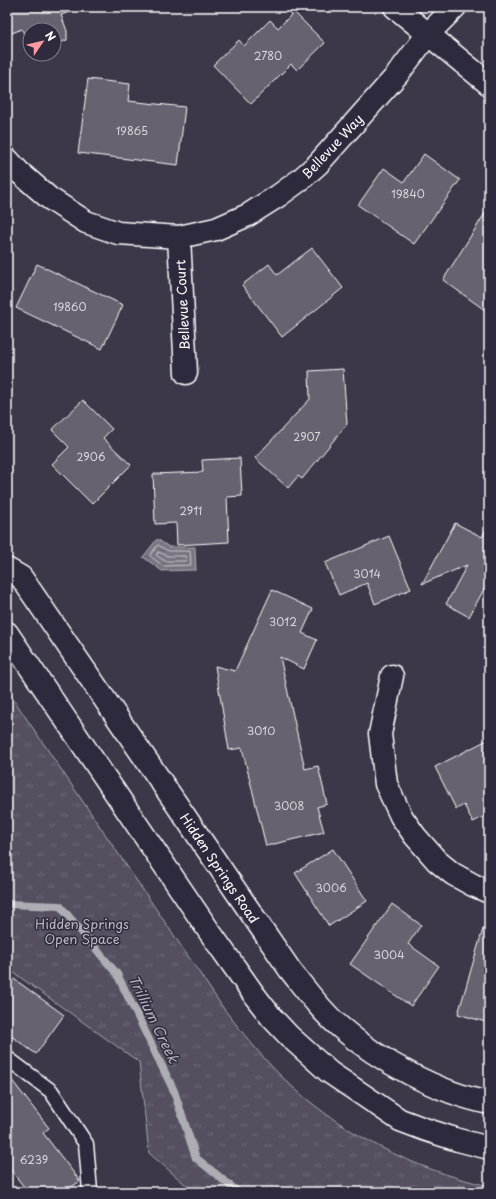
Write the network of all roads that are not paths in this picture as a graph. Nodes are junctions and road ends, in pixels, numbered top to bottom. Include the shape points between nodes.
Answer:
1 (395, 7) edge
2 (455, 7) edge
3 (428, 34) junction
4 (489, 84) edge
5 (7, 159) edge
6 (179, 237) junction
7 (186, 373) dead end
8 (7, 569) edge
9 (7, 633) edge
10 (392, 676) dead end
11 (489, 892) edge
12 (7, 1058) edge
13 (489, 1103) edge
14 (489, 1148) edge
15 (89, 1192) edge

1 - 3 main road
2 - 3 main road, Bellevue Way
3 - 4 main road
3 - 6 main road, Bellevue Way via 397,75 318,164 300,180 248,215 216,228
5 - 6 main road, Bellevue Way via 49,198 86,222 118,233
6 - 7 main road, Bellevue Court
8 - 13 main road, Hidden Springs Road via 21,578 290,970 317,1004 340,1027 393,1064 443,1088
9 - 14 main road via 209,931 272,1018 329,1072 400,1120
10 - 11 main road via 380,734 386,784 401,816 437,861 453,874
12 - 15 lane via 51,1091 86,1144

